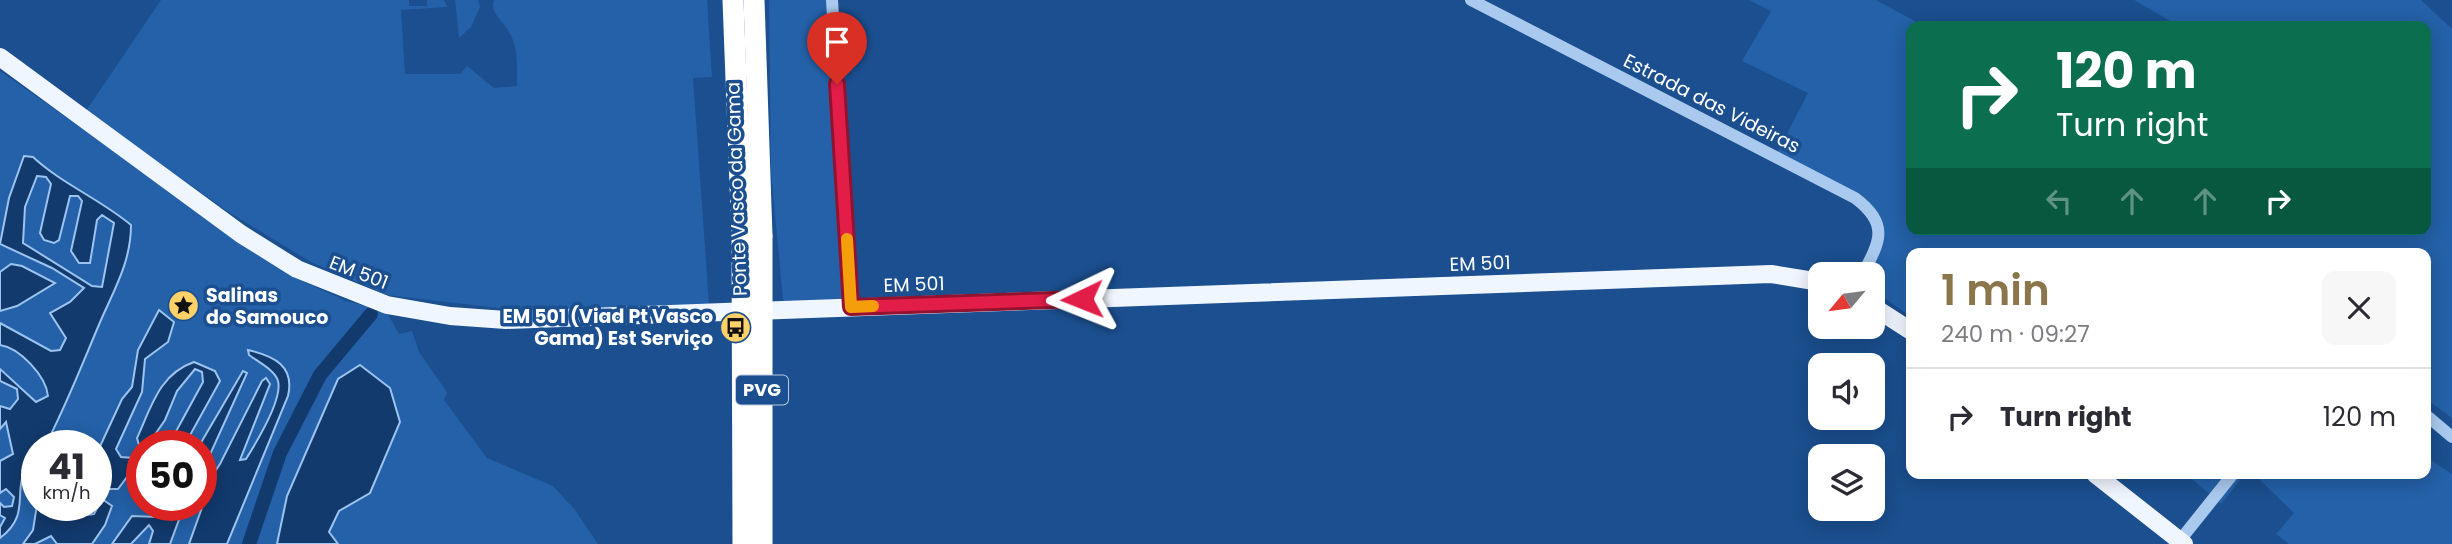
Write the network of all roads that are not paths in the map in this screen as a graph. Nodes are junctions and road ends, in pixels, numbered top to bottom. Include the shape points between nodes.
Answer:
1 (733, 0) edge
2 (754, 0) edge
3 (832, 0) edge
4 (1471, 0) edge
5 (0, 57) edge
6 (752, 237) junction
7 (1868, 262) edge
8 (1808, 280) edge
9 (851, 307) junction
10 (1885, 314) edge
11 (1906, 328) edge
12 (2431, 419) edge
13 (2452, 437) edge
14 (2101, 479) edge
15 (2229, 479) edge
16 (2180, 543) edge
17 (743, 544) edge
18 (762, 544) edge

1 - 6 highway, Ponte Vasco da Gama / PVG
2 - 6 highway, Ponte Vasco da Gama / PVG
3 - 9 street
4 - 7 street, Estrada das Videiras via 1855,198 1878,223 1880,238
5 - 9 main road, EM 501 / EM 501 via 241,234 297,269 387,305 506,320
6 - 17 highway, Ponte Vasco da Gama / PVG, bridge
6 - 18 highway, Ponte Vasco da Gama / PVG, bridge
8 - 9 main road, EM 501 / EM 501 via 1757,274
10 - 11 main road
12 - 13 street
14 - 16 main road
15 - 16 street

